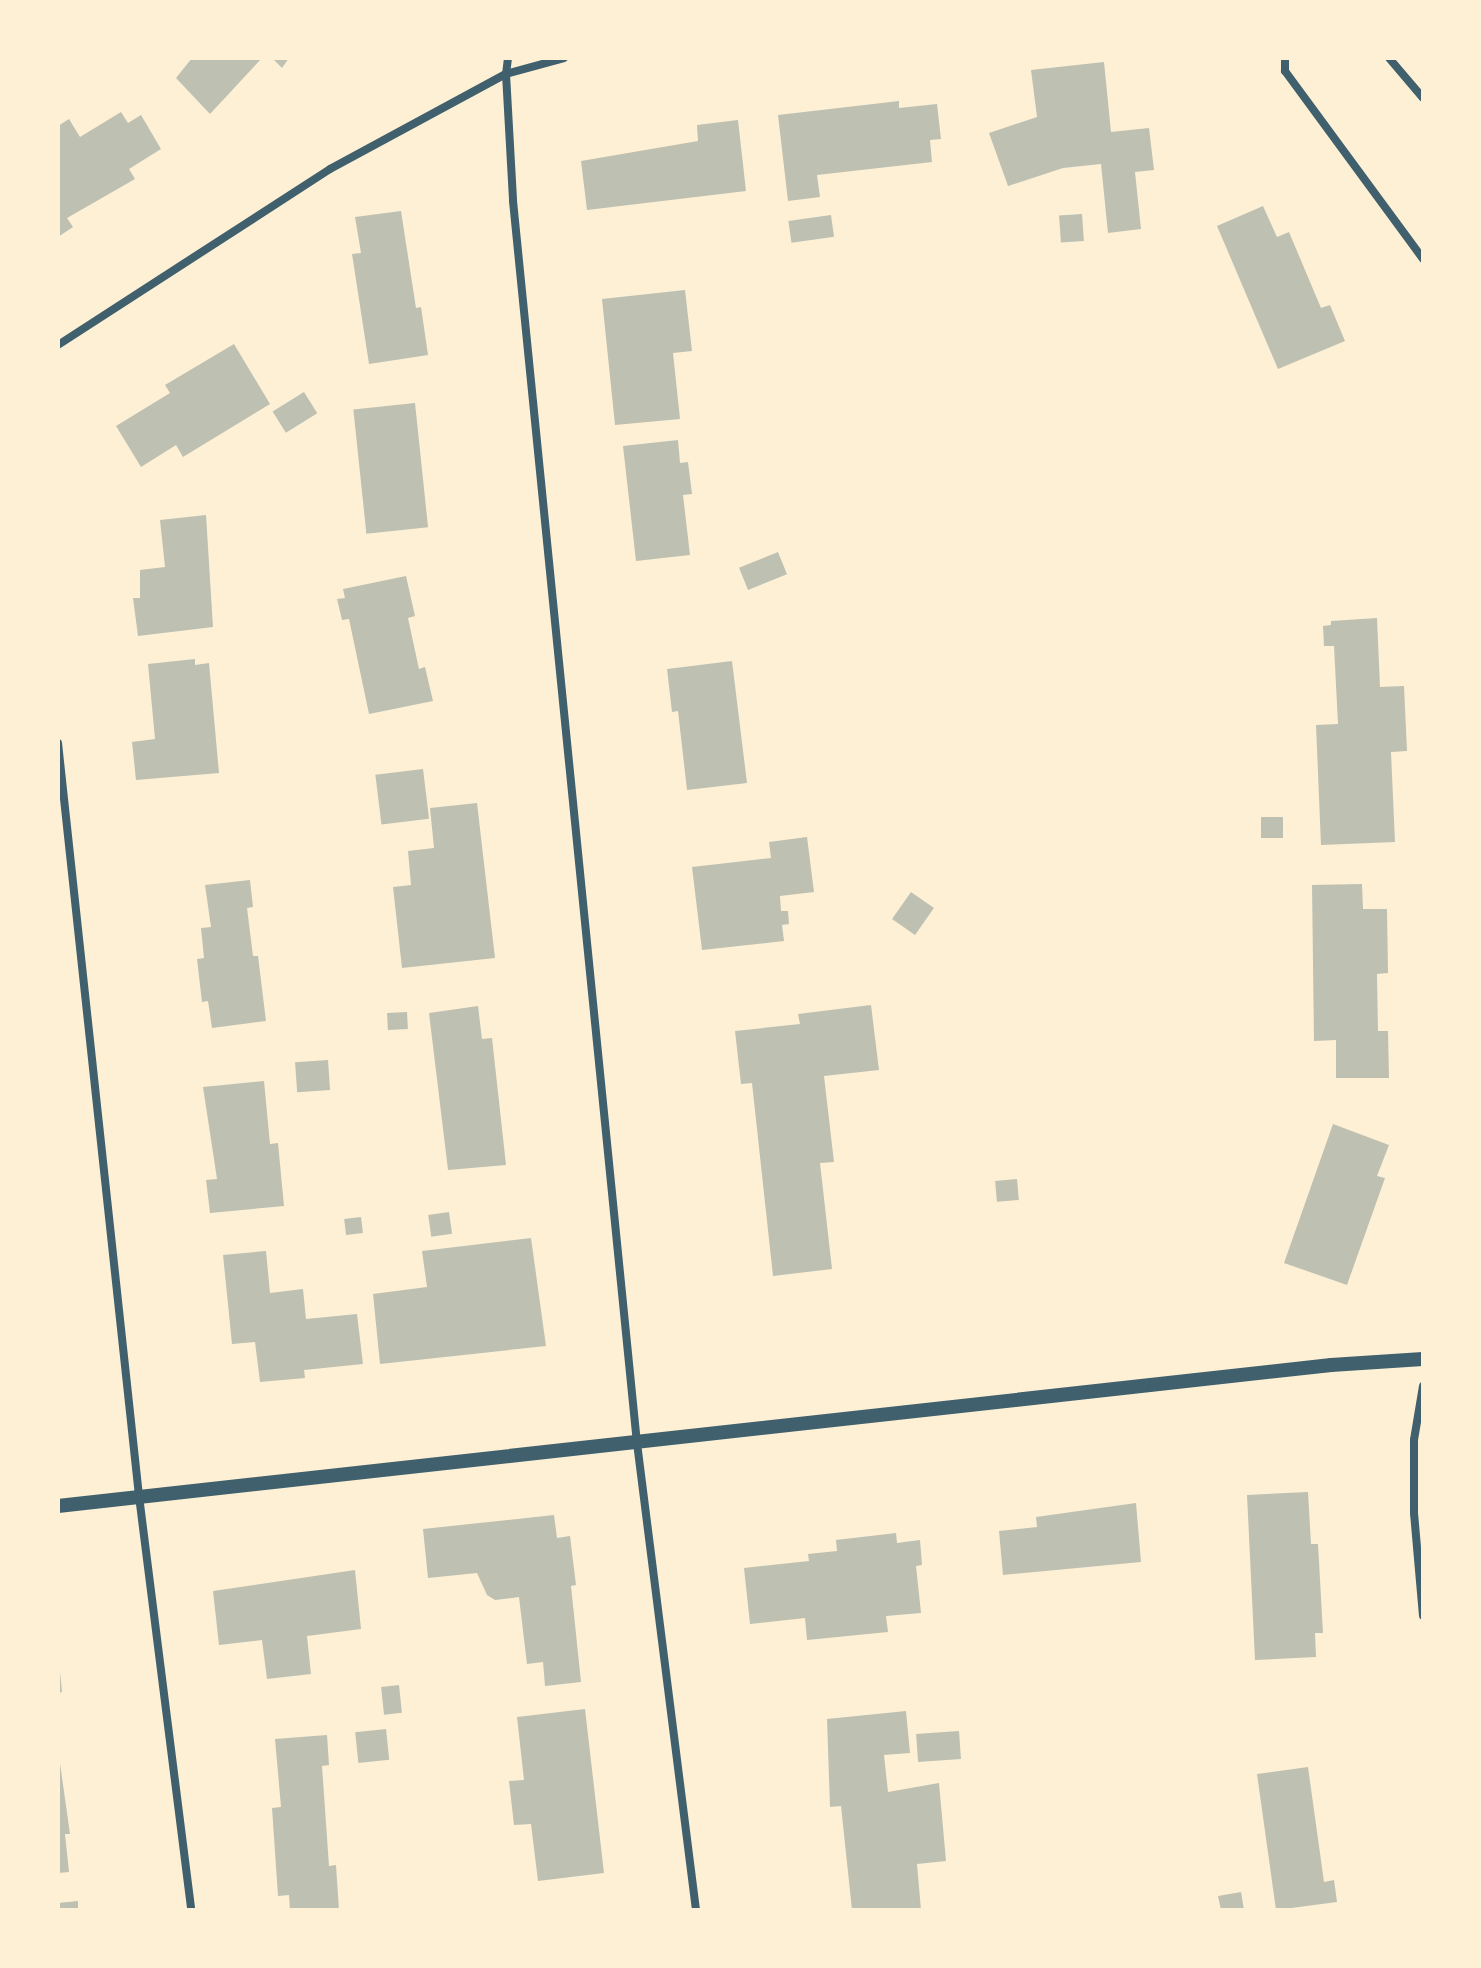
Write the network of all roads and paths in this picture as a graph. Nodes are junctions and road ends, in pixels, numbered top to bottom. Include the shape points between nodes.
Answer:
1 (508, 58) edge
2 (564, 58) edge
3 (1285, 58) edge
4 (1389, 58) edge
5 (506, 74) junction
6 (1423, 98) edge
7 (1423, 259) edge
8 (58, 345) edge
9 (58, 743) edge
10 (1423, 1359) edge
11 (1423, 1386) edge
12 (637, 1443) junction
13 (139, 1496) junction
14 (58, 1506) edge
15 (1423, 1616) edge
16 (191, 1910) edge
17 (696, 1910) edge

1 - 5 street
2 - 5 street
3 - 7 street via 1285,71
4 - 6 street
5 - 8 street via 330,169
5 - 12 street via 513,201
9 - 13 street
10 - 12 street
11 - 15 street via 1414,1440
12 - 13 street
12 - 17 street
13 - 14 street
13 - 16 street

